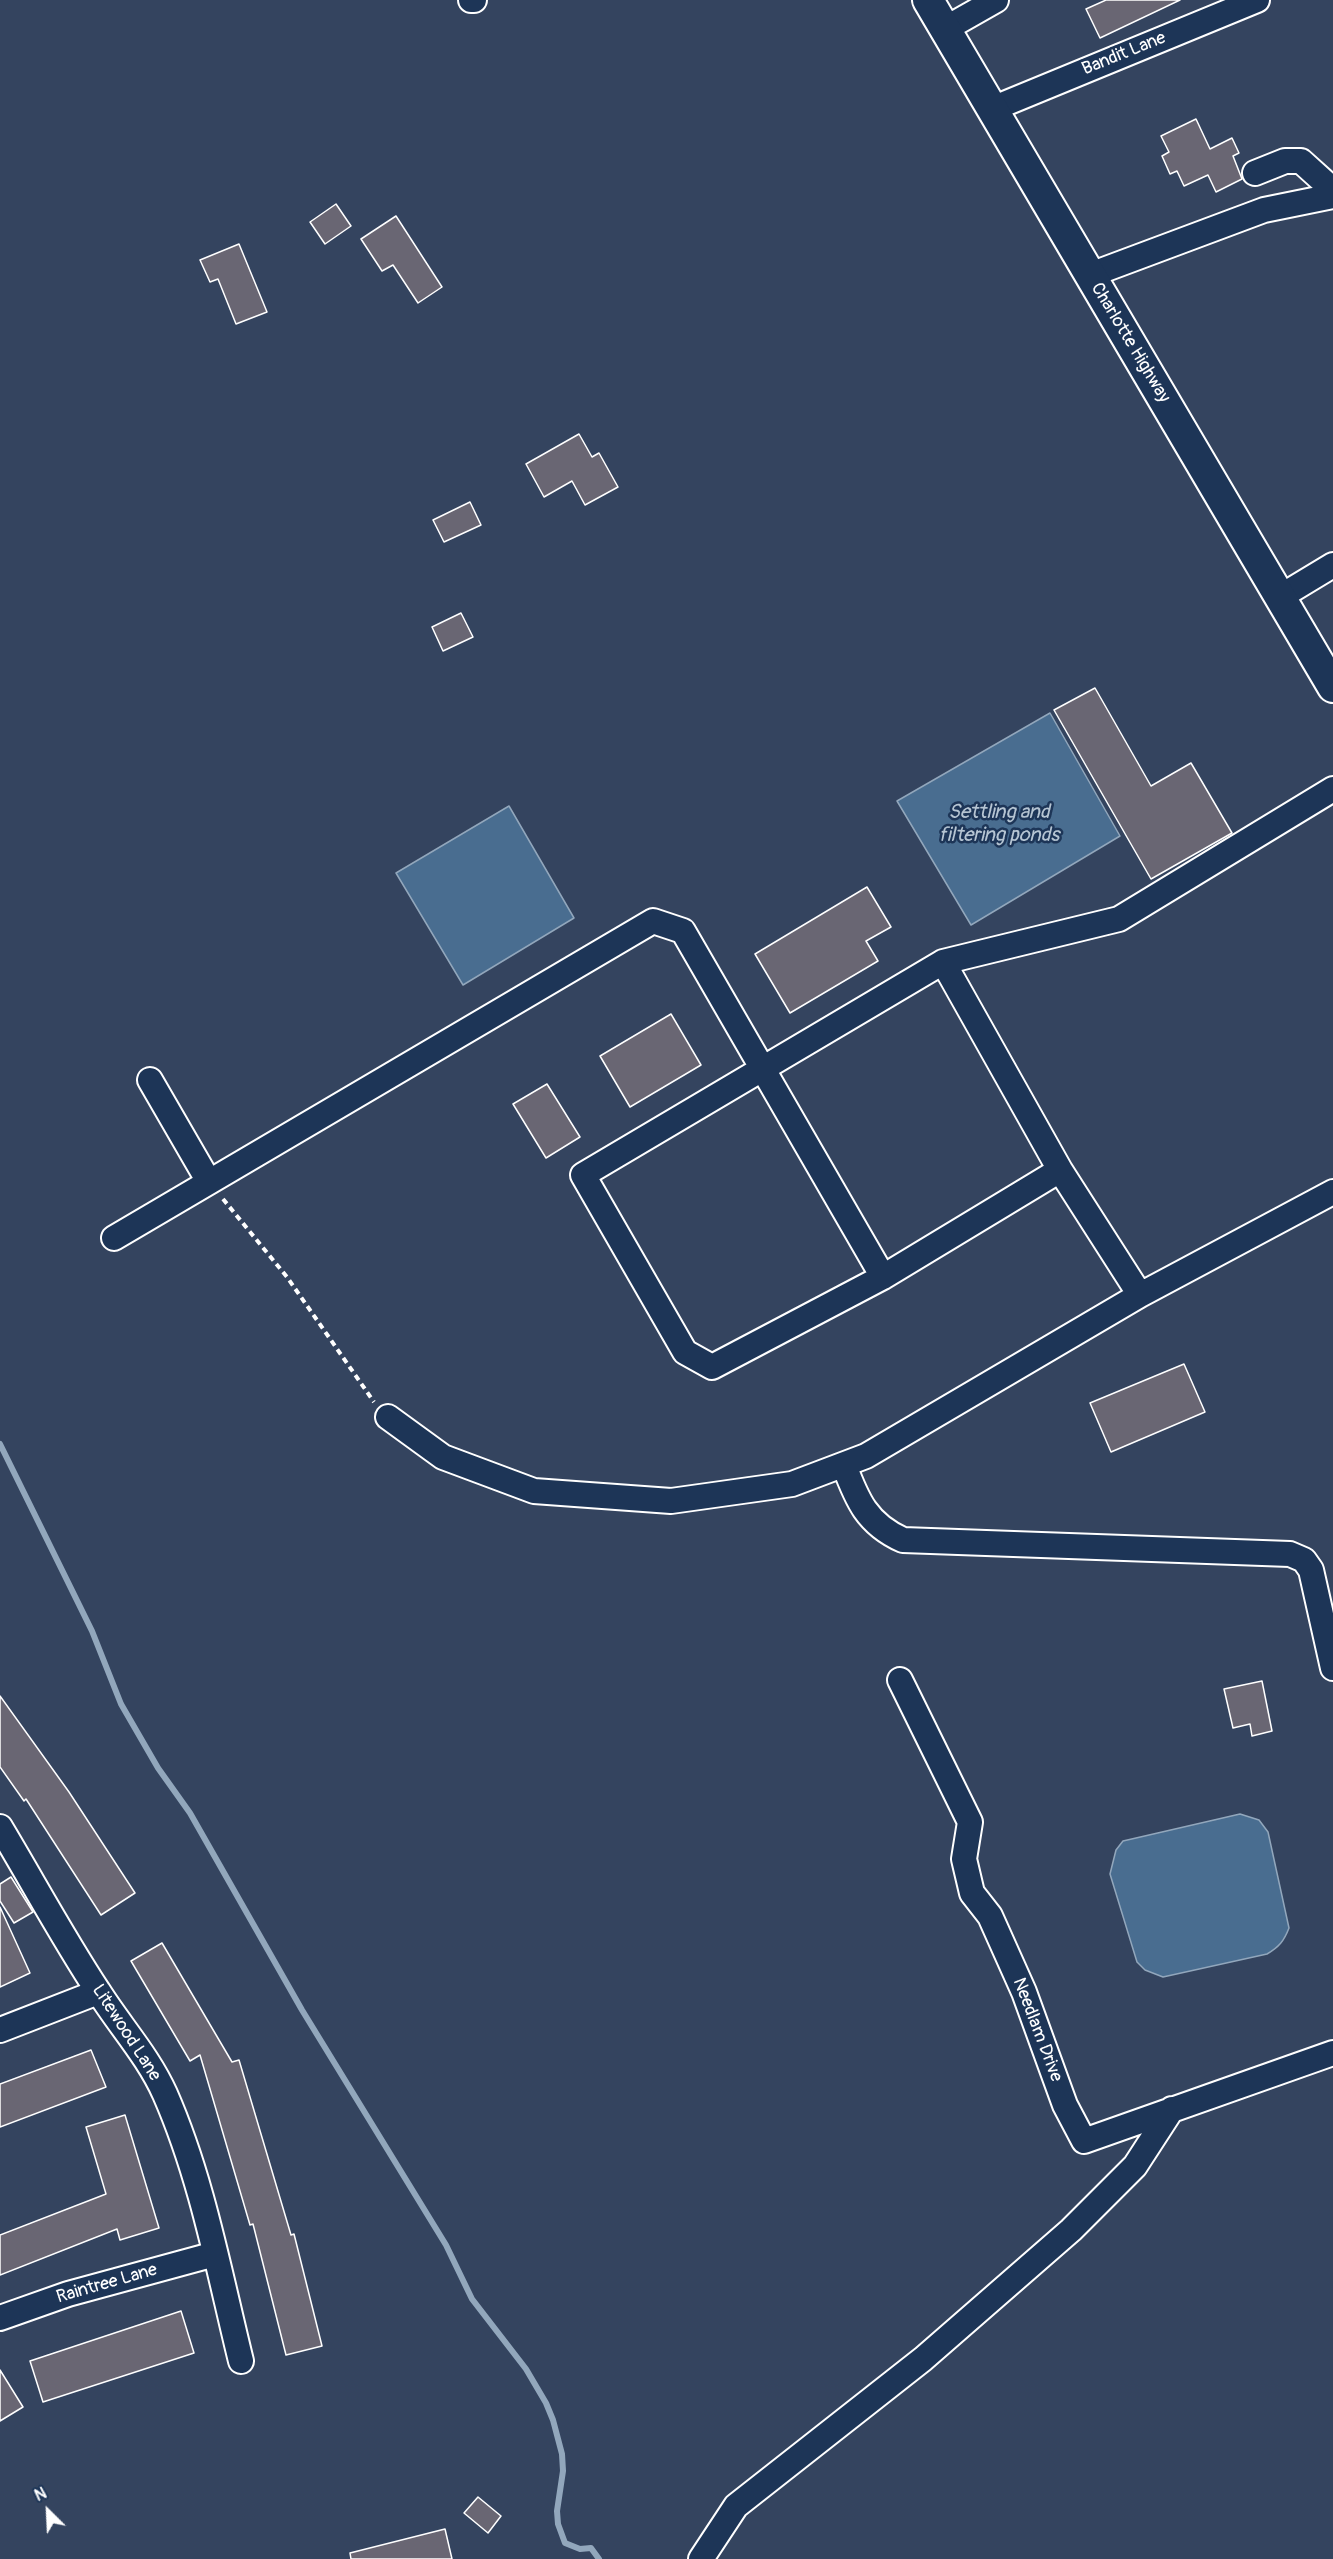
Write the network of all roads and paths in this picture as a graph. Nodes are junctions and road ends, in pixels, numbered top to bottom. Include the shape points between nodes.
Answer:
1 (928, 0) edge
2 (996, 0) edge
3 (1257, 0) edge
4 (945, 29) junction
5 (992, 109) junction
6 (1255, 173) dead end
7 (1333, 190) edge
8 (1333, 196) edge
9 (1090, 275) junction
10 (1333, 565) edge
11 (1280, 597) junction
12 (1333, 687) edge
13 (1333, 789) edge
14 (944, 962) junction
15 (763, 1069) junction
16 (150, 1080) dead end
17 (1060, 1170) junction
18 (209, 1182) junction
19 (1333, 1192) edge
20 (114, 1238) dead end
21 (883, 1276) junction
22 (1140, 1295) junction
23 (387, 1417) joint
24 (844, 1465) junction
25 (1333, 1668) edge
26 (900, 1680) dead end
27 (0, 1827) edge
28 (98, 1992) junction
29 (0, 2030) edge
30 (1333, 2053) edge
31 (1172, 2109) junction
32 (215, 2254) junction
33 (0, 2318) edge
34 (241, 2361) dead end
35 (701, 2559) edge

1 - 4 main road, Charlotte Highway
2 - 4 street
3 - 5 street, Bandit Lane
4 - 5 main road, Charlotte Highway
5 - 9 main road, Charlotte Highway
6 - 7 street via 1285,161 1300,161
8 - 9 street via 1264,210
9 - 11 main road, Charlotte Highway
10 - 11 street
11 - 12 main road, Charlotte Highway
13 - 14 street via 1119,920
14 - 15 street
14 - 17 street
15 - 18 street via 682,931 653,921
15 - 21 street
15 - 21 street via 583,1175 685,1352 712,1367
16 - 18 street
17 - 21 street
17 - 22 street
18 - 20 street
18 - 23 path via 287,1277 367,1395
19 - 22 street
22 - 24 street via 866,1456
23 - 24 street via 443,1457 534,1491 671,1501 792,1484
24 - 25 street via 868,1516 885,1532 903,1540 1290,1554 1304,1560 1311,1570
26 - 31 street, Needlam Drive via 970,1822 964,1859 972,1893 990,1916 1024,1992 1065,2105 1084,2141
27 - 28 street, Litewood Lane
28 - 29 street
28 - 32 street, Litewood Lane via 138,2046 164,2092 182,2137
30 - 31 street, Needlam Drive
31 - 35 street via 1135,2166 1071,2230 923,2359 736,2506
32 - 33 street, Raintree Lane via 68,2294
32 - 34 street, Litewood Lane

